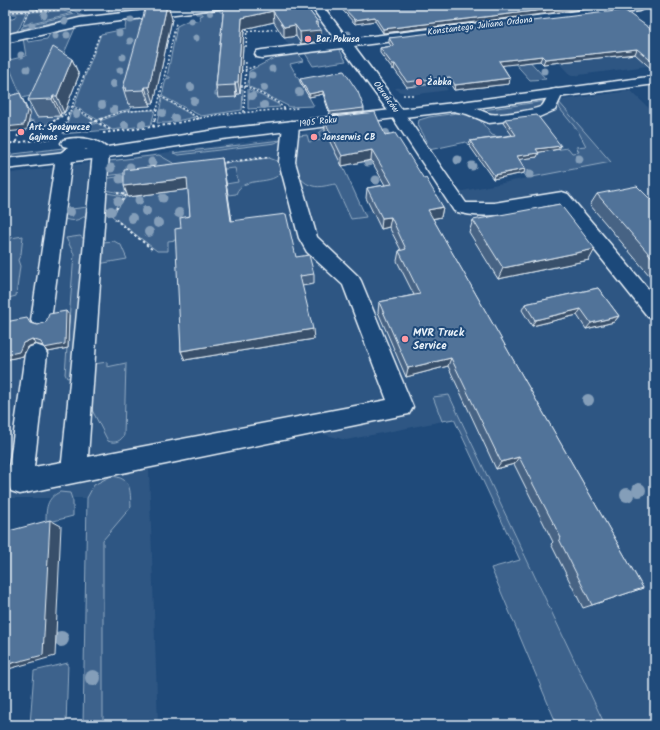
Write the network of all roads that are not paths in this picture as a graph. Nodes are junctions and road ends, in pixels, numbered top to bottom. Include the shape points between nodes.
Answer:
1 (224, 5) edge
2 (316, 5) edge
3 (637, 6) edge
4 (650, 14) dead end
5 (5, 39) edge
6 (345, 42) junction
7 (262, 54) dead end
8 (655, 72) edge
9 (655, 80) edge
10 (394, 108) junction
11 (288, 117) junction
12 (80, 140) junction
13 (11, 146) edge
14 (5, 164) edge
15 (655, 311) edge
16 (41, 320) dead end
17 (36, 354) dead end
18 (74, 471) junction

1 - 5 main road via 71,24
2 - 6 main road, Obrońców
3 - 4 main road
3 - 6 main road, Konstantego Juliana Ordona
6 - 7 main road, Konstantego Juliana Ordona
6 - 10 main road, Obrońców
8 - 10 main road, 1905 Roku
9 - 10 main road, 1905 Roku via 556,93 548,109 532,114 489,119 471,110 454,107
10 - 11 main road, 1905 Roku
10 - 12 main road, 1905 Roku
10 - 15 main road, Obrońców via 460,207 476,211 562,198
11 - 12 main road, 1905 Roku via 209,136
11 - 18 main road via 286,155 310,243 351,281 401,407
12 - 13 main road, 1905 Roku
12 - 14 main road, 1905 Roku
12 - 16 main road
12 - 18 main road
17 - 18 main road via 20,482

